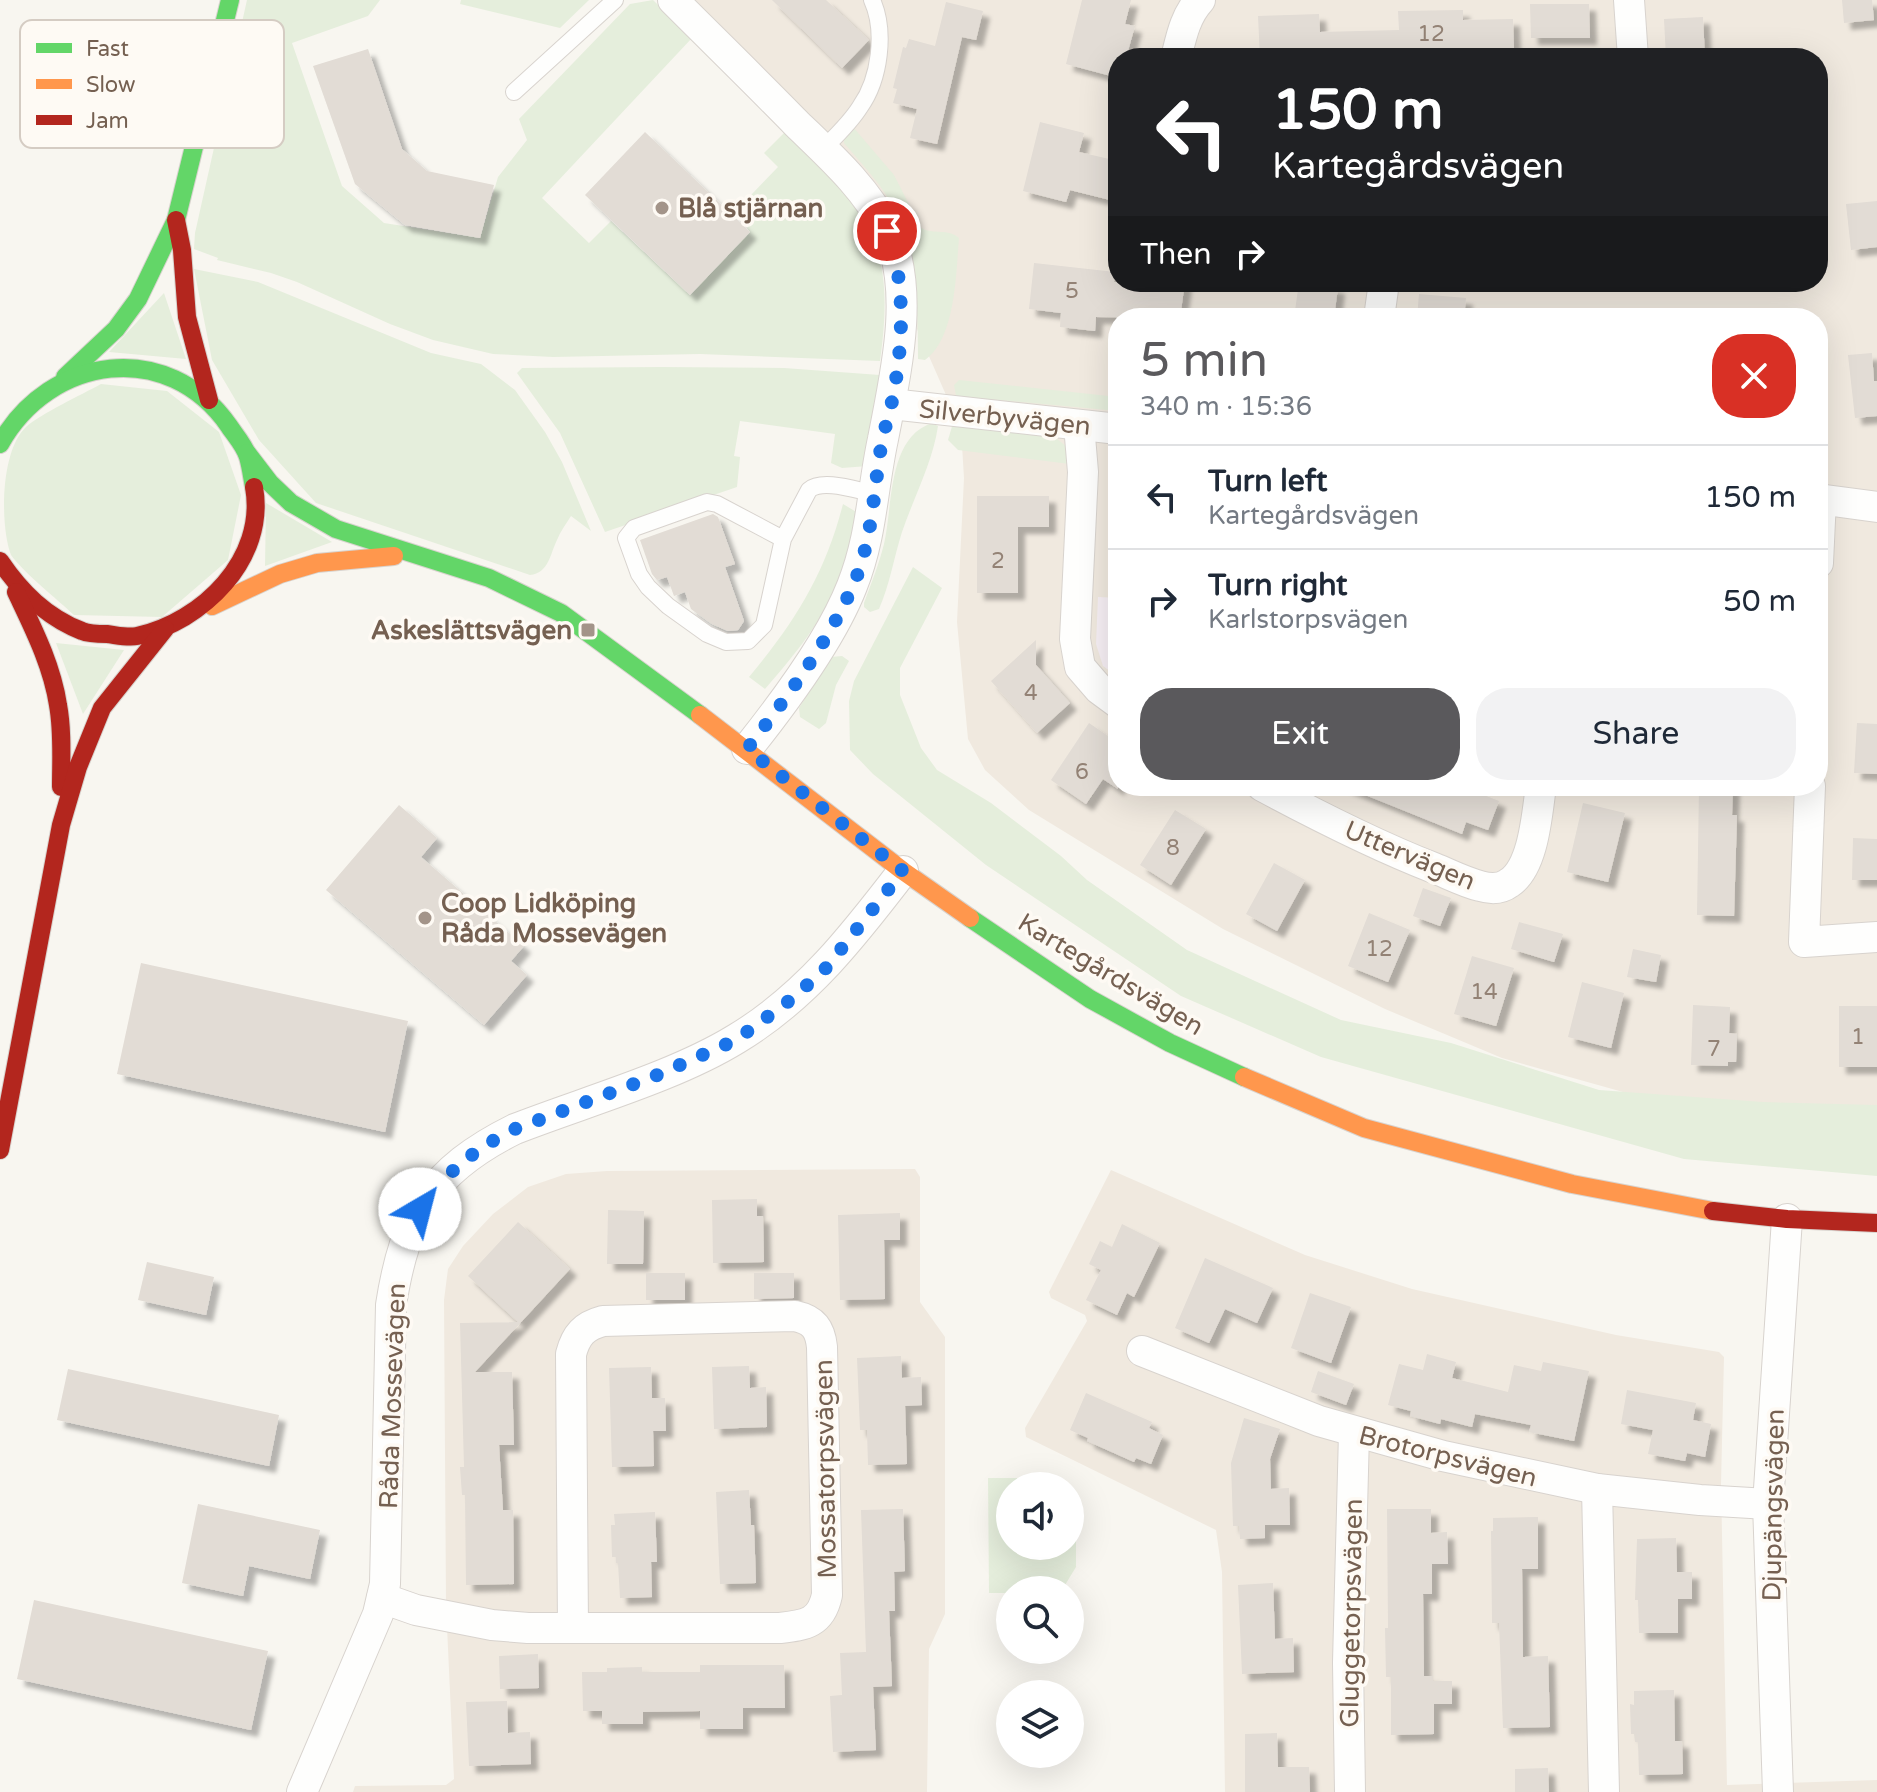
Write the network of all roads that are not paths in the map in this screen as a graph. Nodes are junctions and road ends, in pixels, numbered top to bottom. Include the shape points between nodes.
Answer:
1 (230, 0) edge
2 (615, 0) edge
3 (673, 0) edge
4 (872, 0) edge
5 (1200, 0) edge
6 (1629, 0) edge
7 (225, 20) edge
8 (1179, 48) edge
9 (1632, 48) edge
10 (514, 92) dead end
11 (194, 148) edge
12 (823, 149) junction
13 (176, 220) junction
14 (60, 382) junction
15 (34, 399) junction
16 (209, 400) junction
17 (891, 404) junction
18 (0, 415) edge
19 (1079, 425) junction
20 (1108, 428) edge
21 (0, 444) edge
22 (247, 453) junction
23 (876, 494) junction
24 (1828, 500) edge
25 (1877, 507) edge
26 (783, 539) junction
27 (412, 555) junction
28 (4, 567) edge
29 (198, 612) junction
30 (165, 629) junction
31 (1108, 696) edge
32 (747, 749) junction
33 (1282, 796) edge
34 (1540, 796) edge
35 (1810, 796) edge
36 (61, 825) junction
37 (903, 871) junction
38 (1877, 937) edge
39 (0, 1150) edge
40 (1787, 1219) junction
41 (1877, 1223) edge
42 (1142, 1351) dead end
43 (1354, 1433) junction
44 (1597, 1489) junction
45 (1768, 1504) junction
46 (382, 1598) junction
47 (573, 1628) junction
48 (302, 1792) edge
49 (1350, 1792) edge
50 (1604, 1792) edge
51 (1778, 1792) edge

1 - 7 main road
2 - 10 lane
3 - 12 street
4 - 12 lane via 882,37 868,91 857,112
5 - 8 street
6 - 9 street
11 - 13 main road
12 - 17 street via 874,209 894,248 901,292
13 - 14 main road via 138,299 116,329
13 - 16 main road via 187,317
14 - 15 main road
14 - 16 main road via 81,373 126,367 170,377
15 - 18 main road
15 - 21 main road
16 - 22 main road
17 - 19 street, Silverbyvägen
17 - 23 street
19 - 20 street, Silverbyvägen
19 - 31 street via 1083,472 1075,639 1080,667
22 - 27 main road, Kartegårdsvägen via 270,483 310,515
22 - 29 main road via 256,498 249,543 228,583
23 - 26 lane via 813,485
23 - 32 street via 851,589 824,640
24 - 25 street
26 - 26 lane via 764,625 739,643 707,634 658,597 639,574 626,538 634,528 707,502
27 - 29 main road, Kartegårdsvägen via 317,563
27 - 32 main road, Kartegårdsvägen via 489,578 561,613
28 - 30 main road via 34,604 78,629 128,636
28 - 36 main road via 55,691
29 - 30 main road
30 - 36 main road via 102,708
32 - 37 main road, Kartegårdsvägen
33 - 34 street, Uttervägen via 1408,858 1493,888 1505,886 1521,871
35 - 38 street via 1804,942
36 - 39 main road
37 - 40 main road, Kartegårdsvägen via 1090,999 1183,1049 1364,1128 1572,1184 1690,1208
37 - 46 street, Råda Mossevägen via 826,968 736,1040 515,1129 448,1173 432,1191 406,1236 391,1305
40 - 41 main road, Kartegårdsvägen
40 - 45 street, Djupängsvägen
42 - 43 street, Brotorpsvägen
43 - 44 street, Brotorpsvägen
43 - 49 street, Gluggetorpsvägen
44 - 45 street, Brotorpsvägen
44 - 50 street
45 - 51 street, Djupängsvägen
46 - 47 street, Mossatorpsvägen via 492,1625
46 - 48 street, Råda Mossevägen
47 - 47 street, Mossatorpsvägen via 780,1628 813,1620 824,1609 822,1347 812,1322 795,1316 603,1321 581,1330 571,1367

